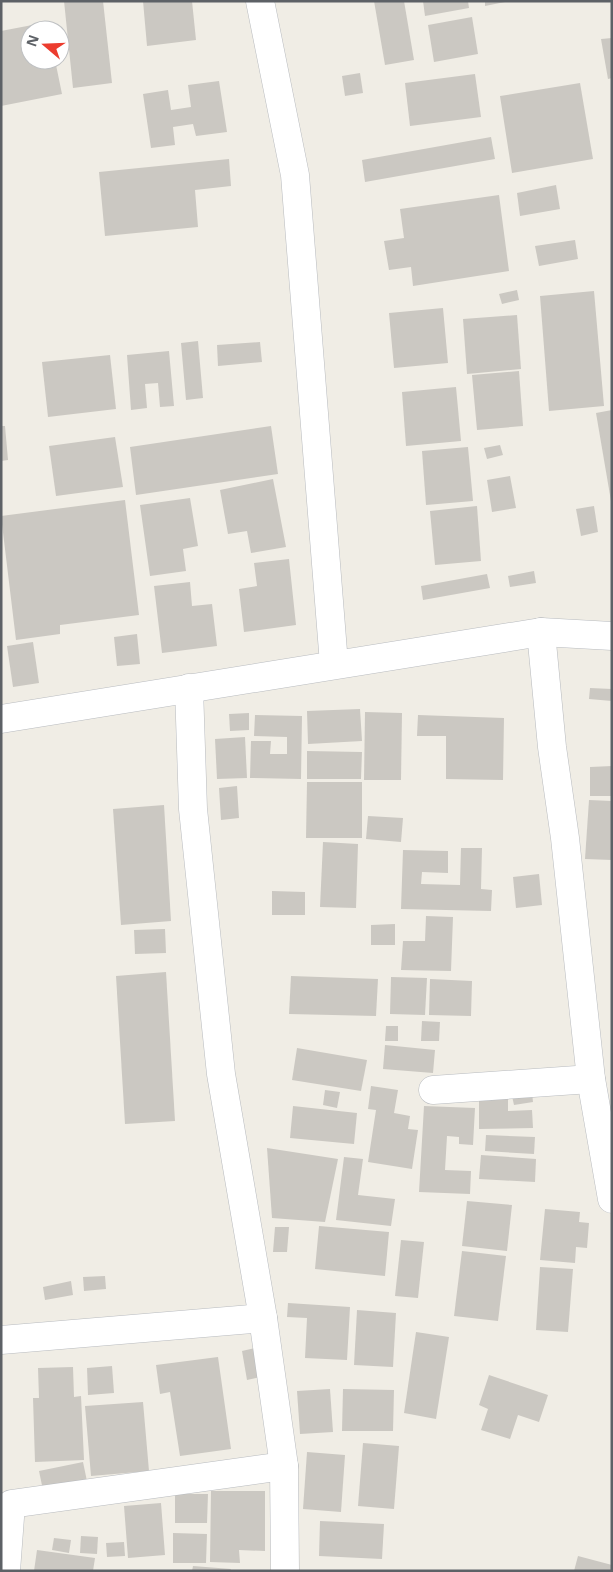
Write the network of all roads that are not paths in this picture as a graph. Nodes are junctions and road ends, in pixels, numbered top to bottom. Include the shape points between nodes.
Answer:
1 (260, 1) edge
2 (541, 632) junction
3 (612, 636) edge
4 (334, 664) junction
5 (189, 688) junction
6 (1, 719) edge
7 (591, 1080) junction
8 (433, 1090) dead end
9 (612, 1199) edge
10 (263, 1318) junction
11 (1, 1340) edge
12 (284, 1466) junction
13 (6, 1571) edge
14 (285, 1571) edge

1 - 4 street via 295,175
2 - 3 street
2 - 4 street
2 - 7 street
4 - 5 street
5 - 6 street
5 - 10 street via 193,809 221,1074
7 - 8 street
7 - 9 street
10 - 11 street
10 - 12 street
12 - 13 street via 11,1504
12 - 14 street

